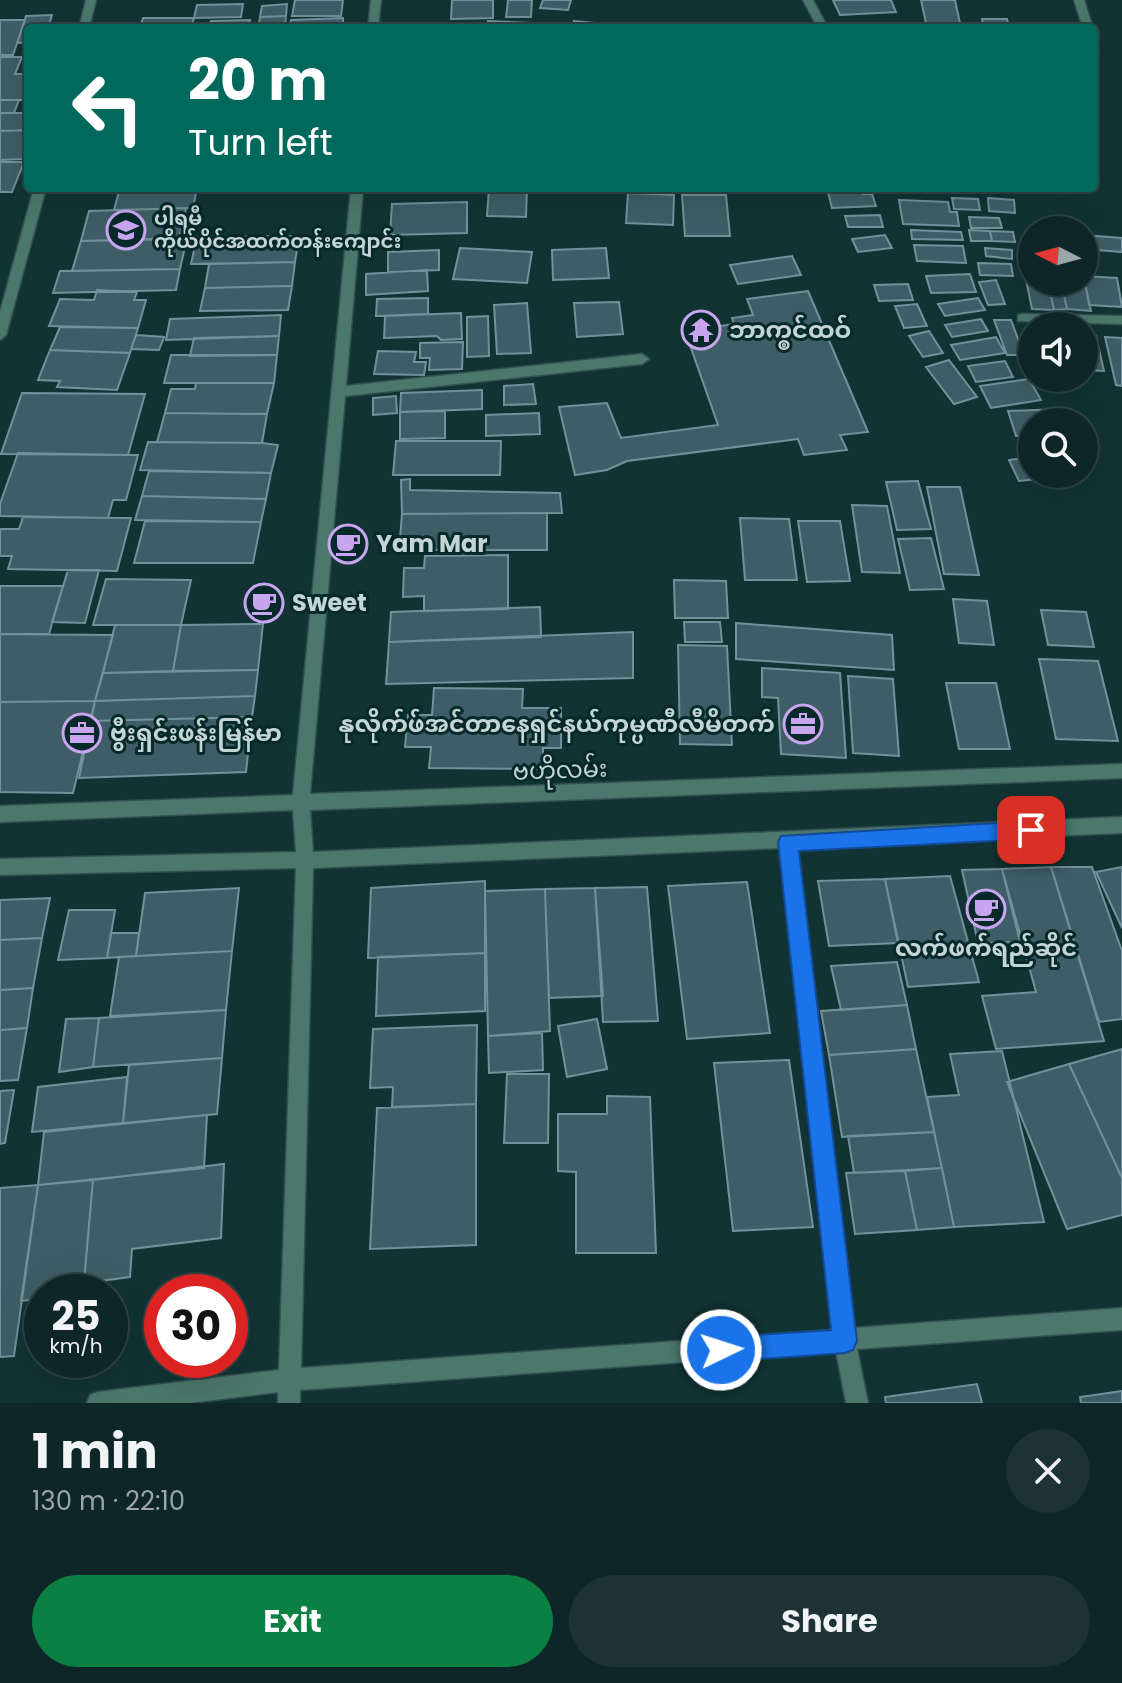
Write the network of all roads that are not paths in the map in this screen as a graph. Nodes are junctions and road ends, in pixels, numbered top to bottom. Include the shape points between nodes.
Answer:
1 (91, 0) edge
2 (376, 0) edge
3 (808, 0) edge
4 (1079, 0) edge
5 (85, 24) edge
6 (373, 24) edge
7 (821, 24) edge
8 (1087, 24) edge
9 (39, 192) edge
10 (357, 192) edge
11 (1098, 320) edge
12 (1122, 320) edge
13 (0, 335) edge
14 (642, 359) dead end
15 (337, 392) junction
16 (1122, 771) edge
17 (301, 804) junction
18 (0, 814) edge
19 (1122, 825) edge
20 (788, 842) junction
21 (305, 860) junction
22 (0, 867) edge
23 (1122, 1319) edge
24 (845, 1341) junction
25 (290, 1380) junction
26 (98, 1403) edge
27 (289, 1403) edge
28 (857, 1403) edge

1 - 5 street
2 - 6 street
3 - 7 street
4 - 8 street
9 - 13 street
10 - 15 street
11 - 12 street
14 - 15 street
15 - 17 street
16 - 17 street, ဗဟိုလမ်း
17 - 18 street, ဗဟိုလမ်း
17 - 21 street
19 - 20 street
20 - 21 street
20 - 24 street
21 - 22 street
21 - 25 street
23 - 24 street
24 - 25 street
24 - 28 street
25 - 26 street
25 - 27 street

